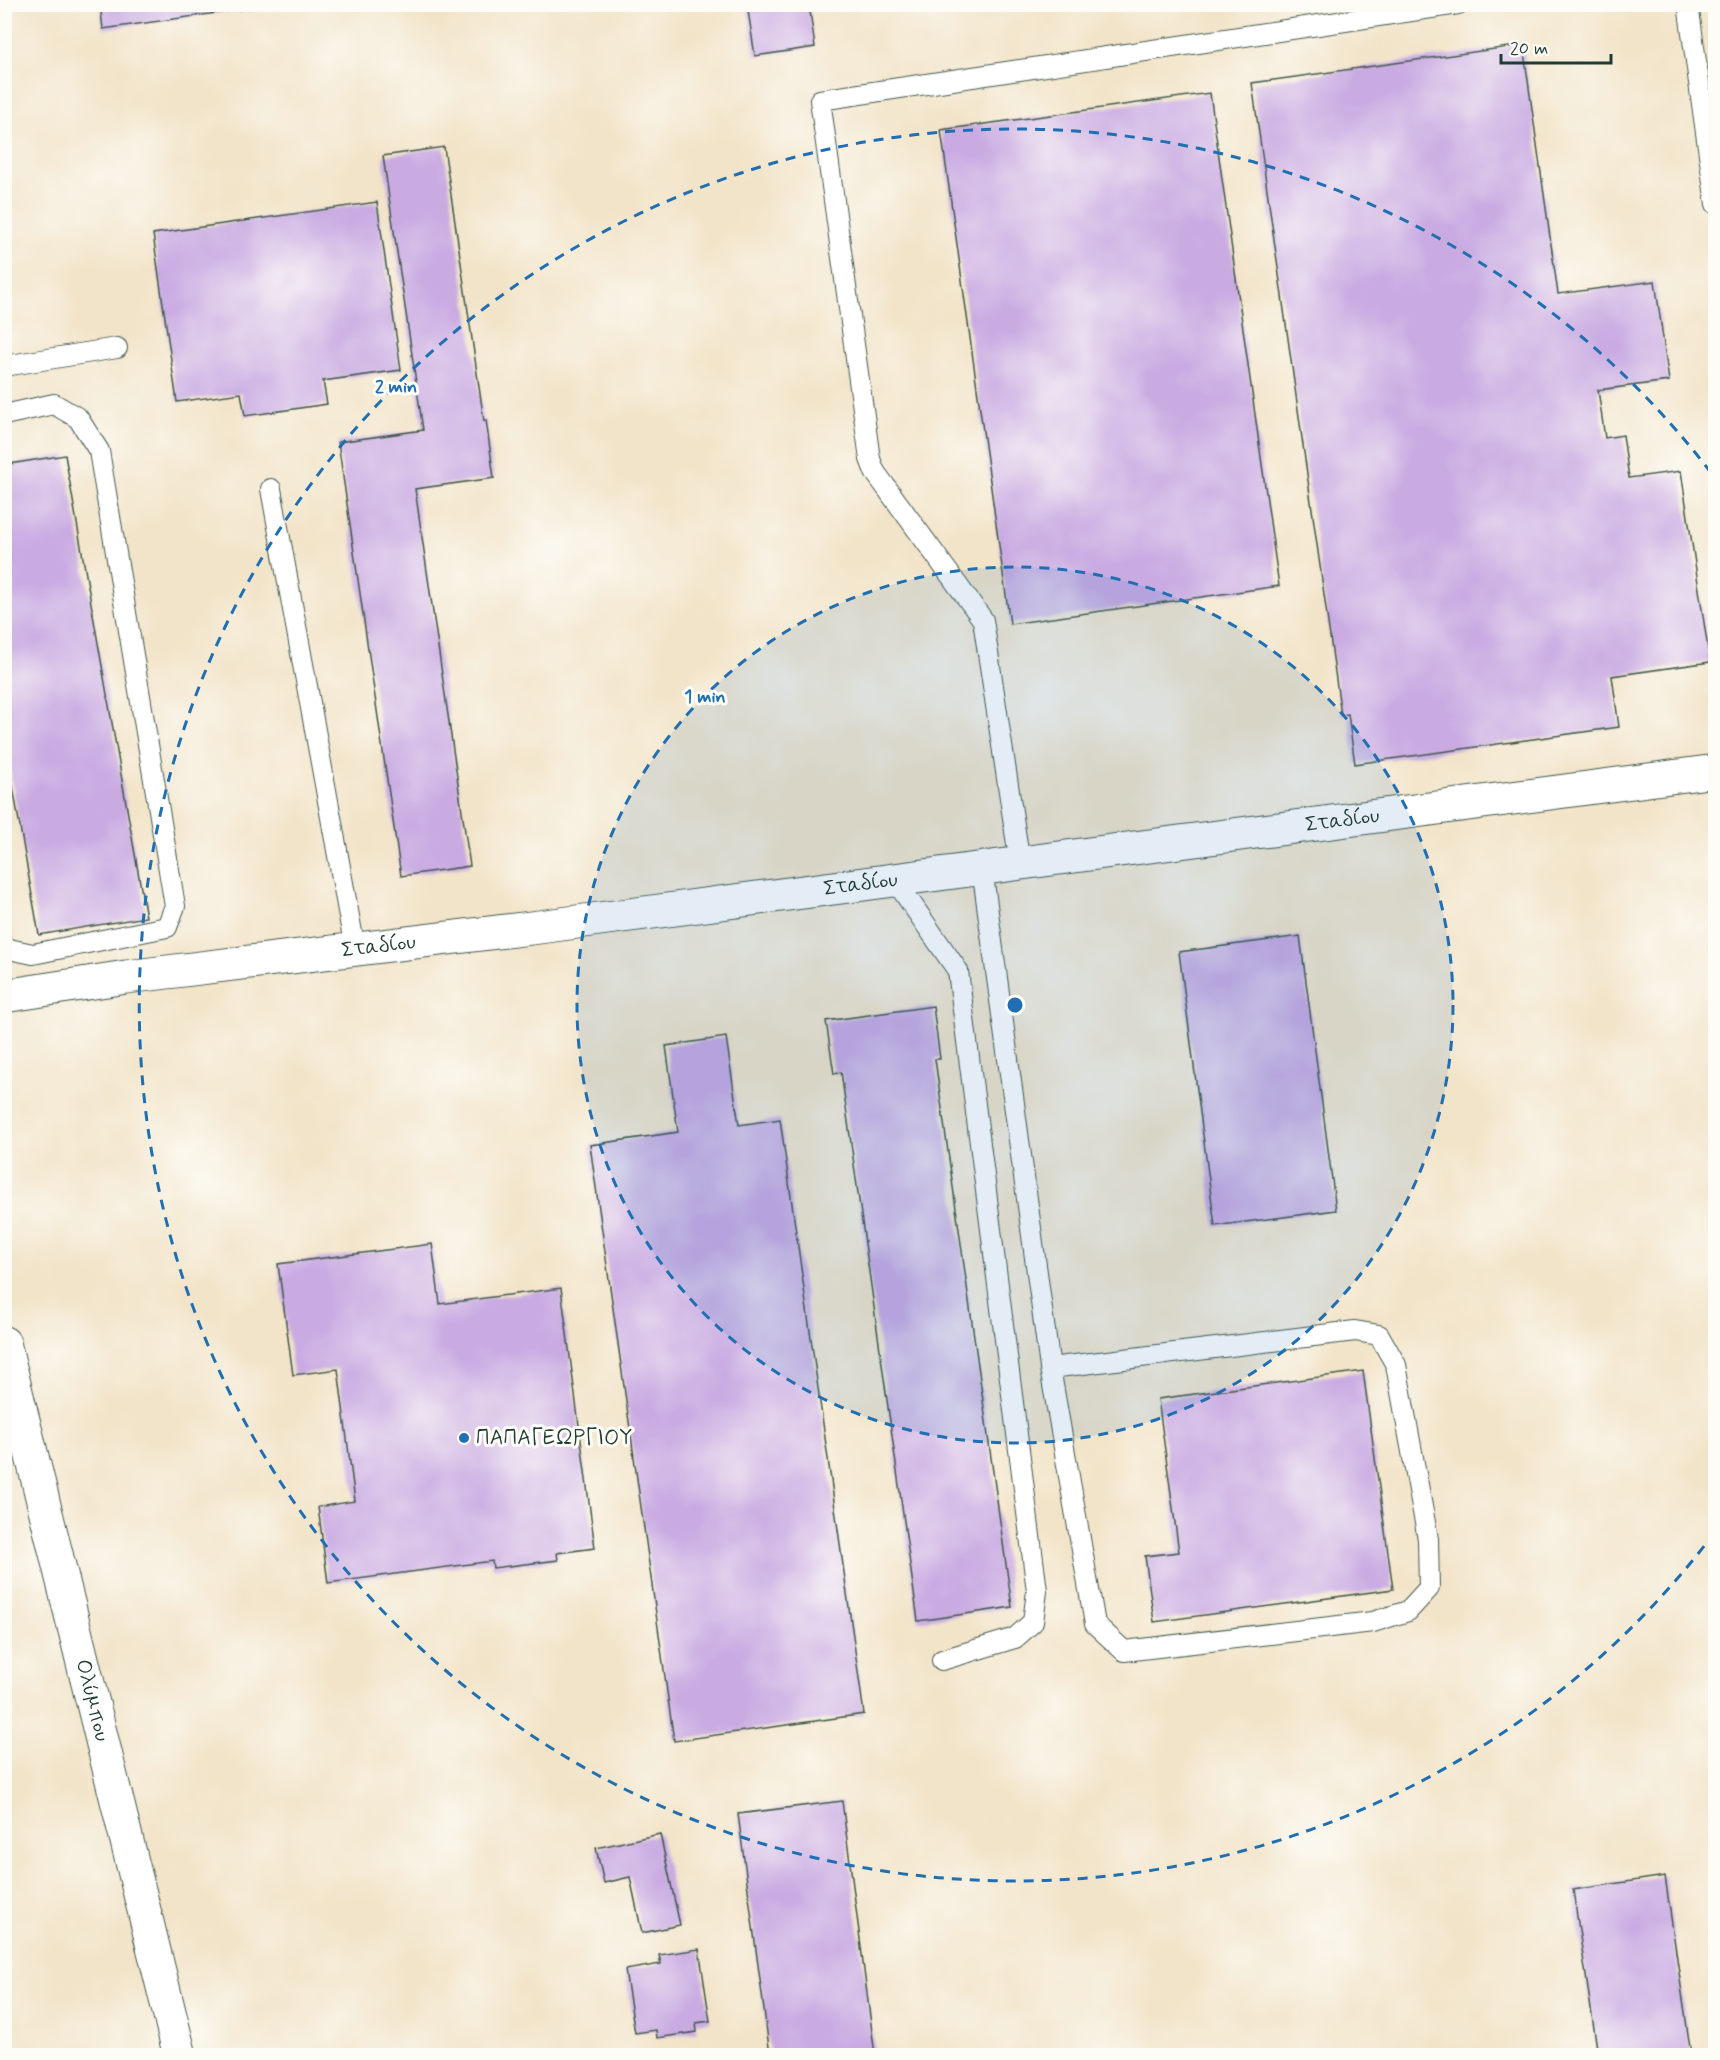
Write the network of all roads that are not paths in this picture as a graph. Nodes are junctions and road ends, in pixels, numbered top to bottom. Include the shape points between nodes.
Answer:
1 (1458, 4) edge
2 (1688, 4) edge
3 (1716, 204) edge
4 (117, 348) dead end
5 (4, 366) edge
6 (4, 415) edge
7 (271, 489) dead end
8 (1716, 771) edge
9 (1020, 864) junction
10 (982, 868) junction
11 (895, 880) junction
12 (4, 948) edge
13 (355, 950) junction
14 (4, 996) edge
15 (4, 1343) edge
16 (1050, 1368) junction
17 (942, 1660) dead end
18 (180, 2055) edge

1 - 9 lane via 820,100 870,459 875,472 983,620
2 - 3 lane
4 - 5 lane
6 - 12 lane via 54,404 78,418 99,451 175,906 167,927 33,954
7 - 13 lane
8 - 9 street, Σταδίου
9 - 10 street, Σταδίου
10 - 11 street, Σταδίου
10 - 16 lane
11 - 13 street, Σταδίου
11 - 17 lane via 958,971 1037,1591 1033,1622 1015,1638
13 - 14 street, Σταδίου
15 - 18 street, Ολύμπου
16 - 16 lane via 1355,1332 1379,1335 1396,1365 1428,1539 1430,1588 1407,1611 1373,1622 1124,1651 1095,1624

